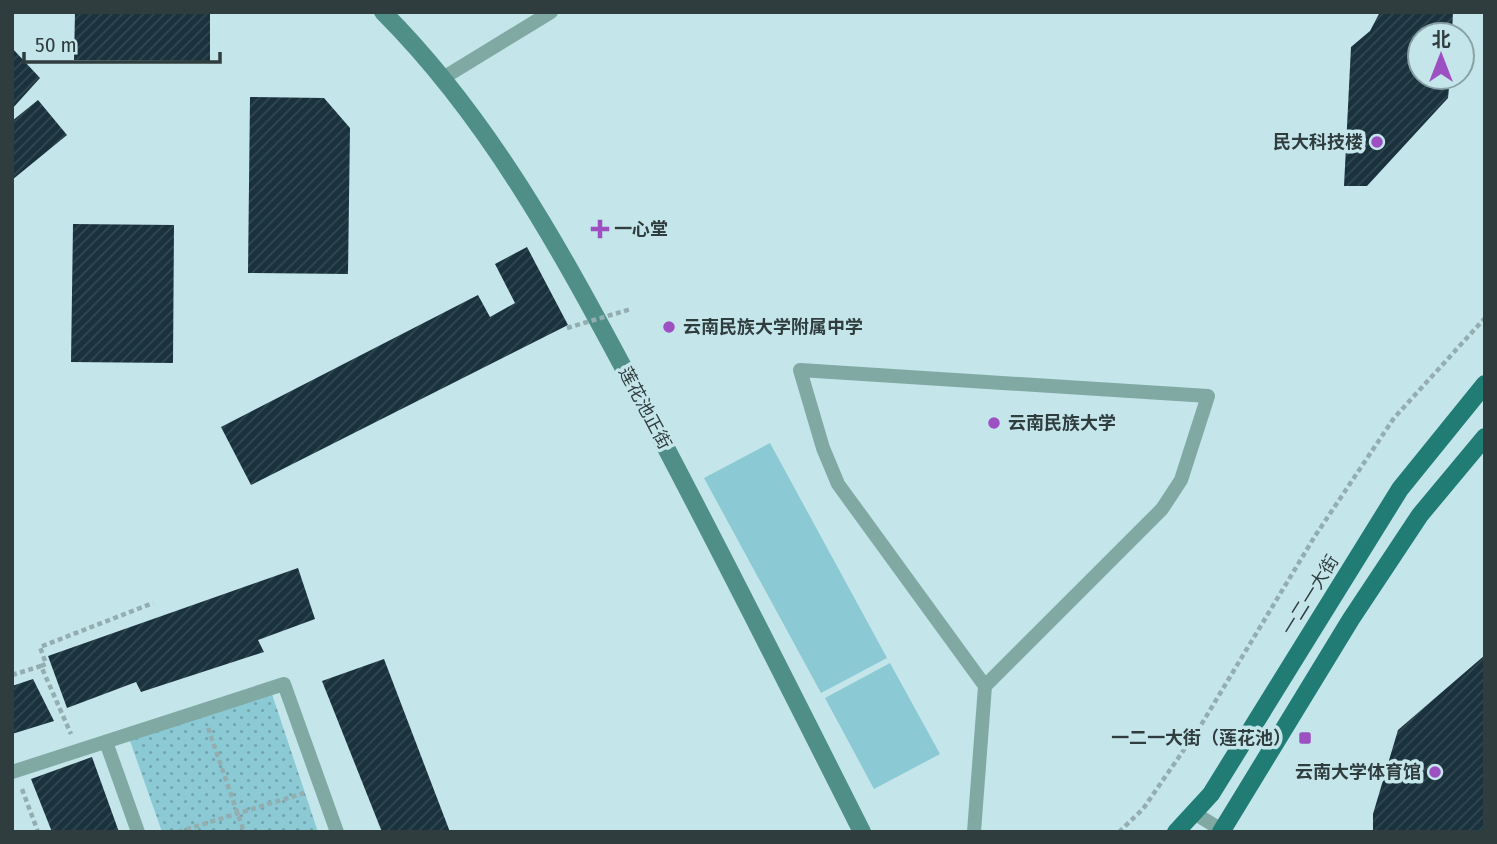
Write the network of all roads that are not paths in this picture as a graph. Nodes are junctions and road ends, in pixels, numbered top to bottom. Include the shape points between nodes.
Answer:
1 (383, 12) edge
2 (551, 12) edge
3 (443, 78) junction
4 (1485, 384) edge
5 (1485, 437) edge
6 (985, 686) junction
7 (106, 742) junction
8 (14, 772) edge
9 (1194, 813) junction
10 (1223, 831) edge
11 (138, 832) edge
12 (337, 832) edge
13 (862, 832) edge
14 (974, 832) edge
15 (1176, 832) edge

1 - 3 main road, 莲花池正街
2 - 3 lane
3 - 13 main road, 莲花池正街 via 553,238 691,492
4 - 9 main road, 一二一大街 via 1400,489 1211,794
5 - 10 main road via 1420,515 1351,619
6 - 6 lane via 838,484 800,369 1208,396 1181,480 1162,509
6 - 14 lane
7 - 8 lane
7 - 11 lane
7 - 12 lane via 284,684
9 - 10 lane
9 - 15 main road, 一二一大街

